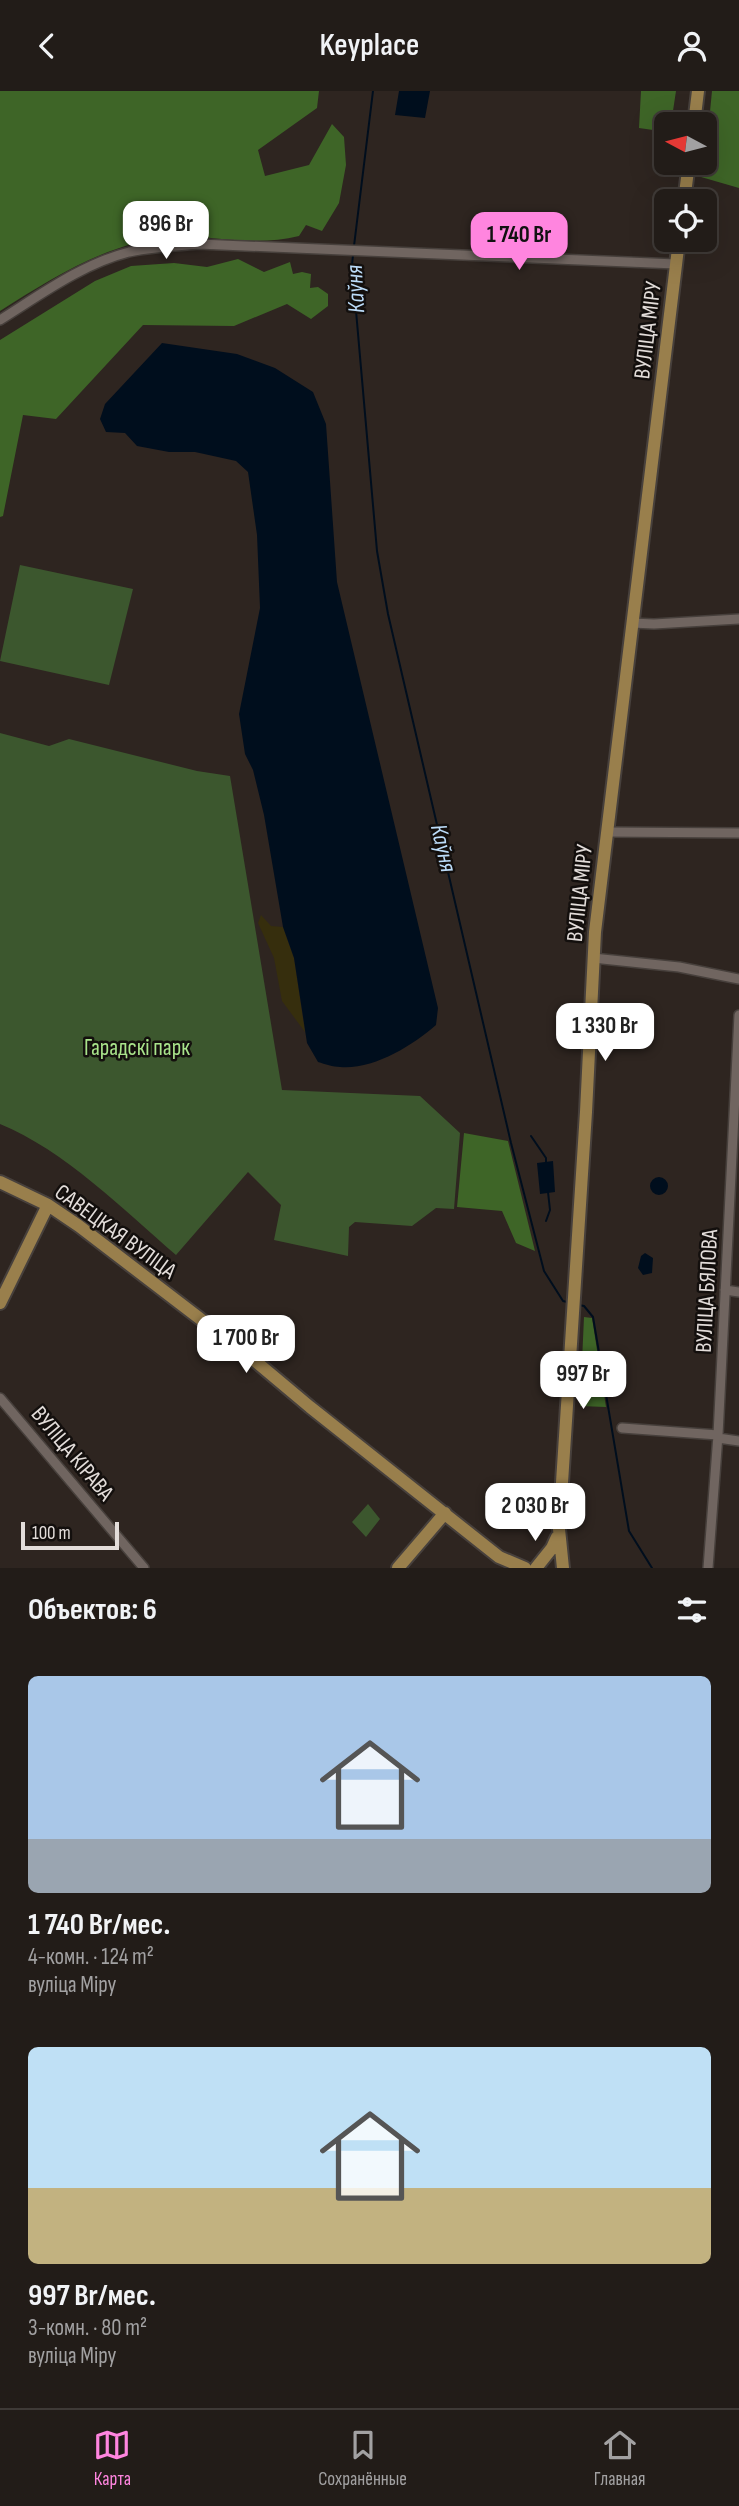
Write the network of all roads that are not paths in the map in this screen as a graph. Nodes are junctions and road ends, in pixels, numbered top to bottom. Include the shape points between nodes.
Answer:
1 (698, 91) edge
2 (695, 112) edge
3 (678, 252) edge
4 (676, 264) junction
5 (0, 320) edge
6 (739, 619) edge
7 (632, 623) junction
8 (607, 832) junction
9 (739, 833) edge
10 (593, 958) junction
11 (739, 979) edge
12 (739, 1015) edge
13 (0, 1182) edge
14 (48, 1205) junction
15 (725, 1290) junction
16 (739, 1292) edge
17 (0, 1303) edge
18 (0, 1398) edge
19 (622, 1428) dead end
20 (718, 1436) junction
21 (739, 1441) edge
22 (445, 1513) junction
23 (559, 1529) junction
24 (503, 1563) edge
25 (144, 1568) edge
26 (398, 1568) edge
27 (525, 1568) edge
28 (536, 1568) edge
29 (563, 1568) edge
30 (708, 1568) edge

1 - 2 main road
3 - 4 main road, ВУЛІЦА МІРУ
4 - 5 street, ВУЛІЦА МІРУ via 199,244 129,252 82,270
4 - 7 main road, ВУЛІЦА МІРУ
6 - 7 street
7 - 8 main road, ВУЛІЦА МІРУ
8 - 9 street
8 - 10 main road, ВУЛІЦА МІРУ
10 - 11 street
10 - 23 main road, ВУЛІЦА МІРУ
12 - 15 street, ВУЛІЦА БЯЛОВА
13 - 14 main road, САВЕЦКАЯ ВУЛІЦА
14 - 17 main road
14 - 22 main road, САВЕЦКАЯ ВУЛІЦА via 254,1360
15 - 16 street
15 - 20 street, ВУЛІЦА БЯЛОВА
18 - 25 street, ВУЛІЦА КІРАВА
19 - 20 street
20 - 21 street
20 - 30 street, ВУЛІЦА БЯЛОВА
22 - 24 main road, САВЕЦКАЯ ВУЛІЦА
22 - 26 main road
23 - 28 main road, ВУЛІЦА МІРУ via 552,1548
23 - 29 main road, ВУЛІЦА МІРУ
24 - 27 main road, САВЕЦКАЯ ВУЛІЦА

